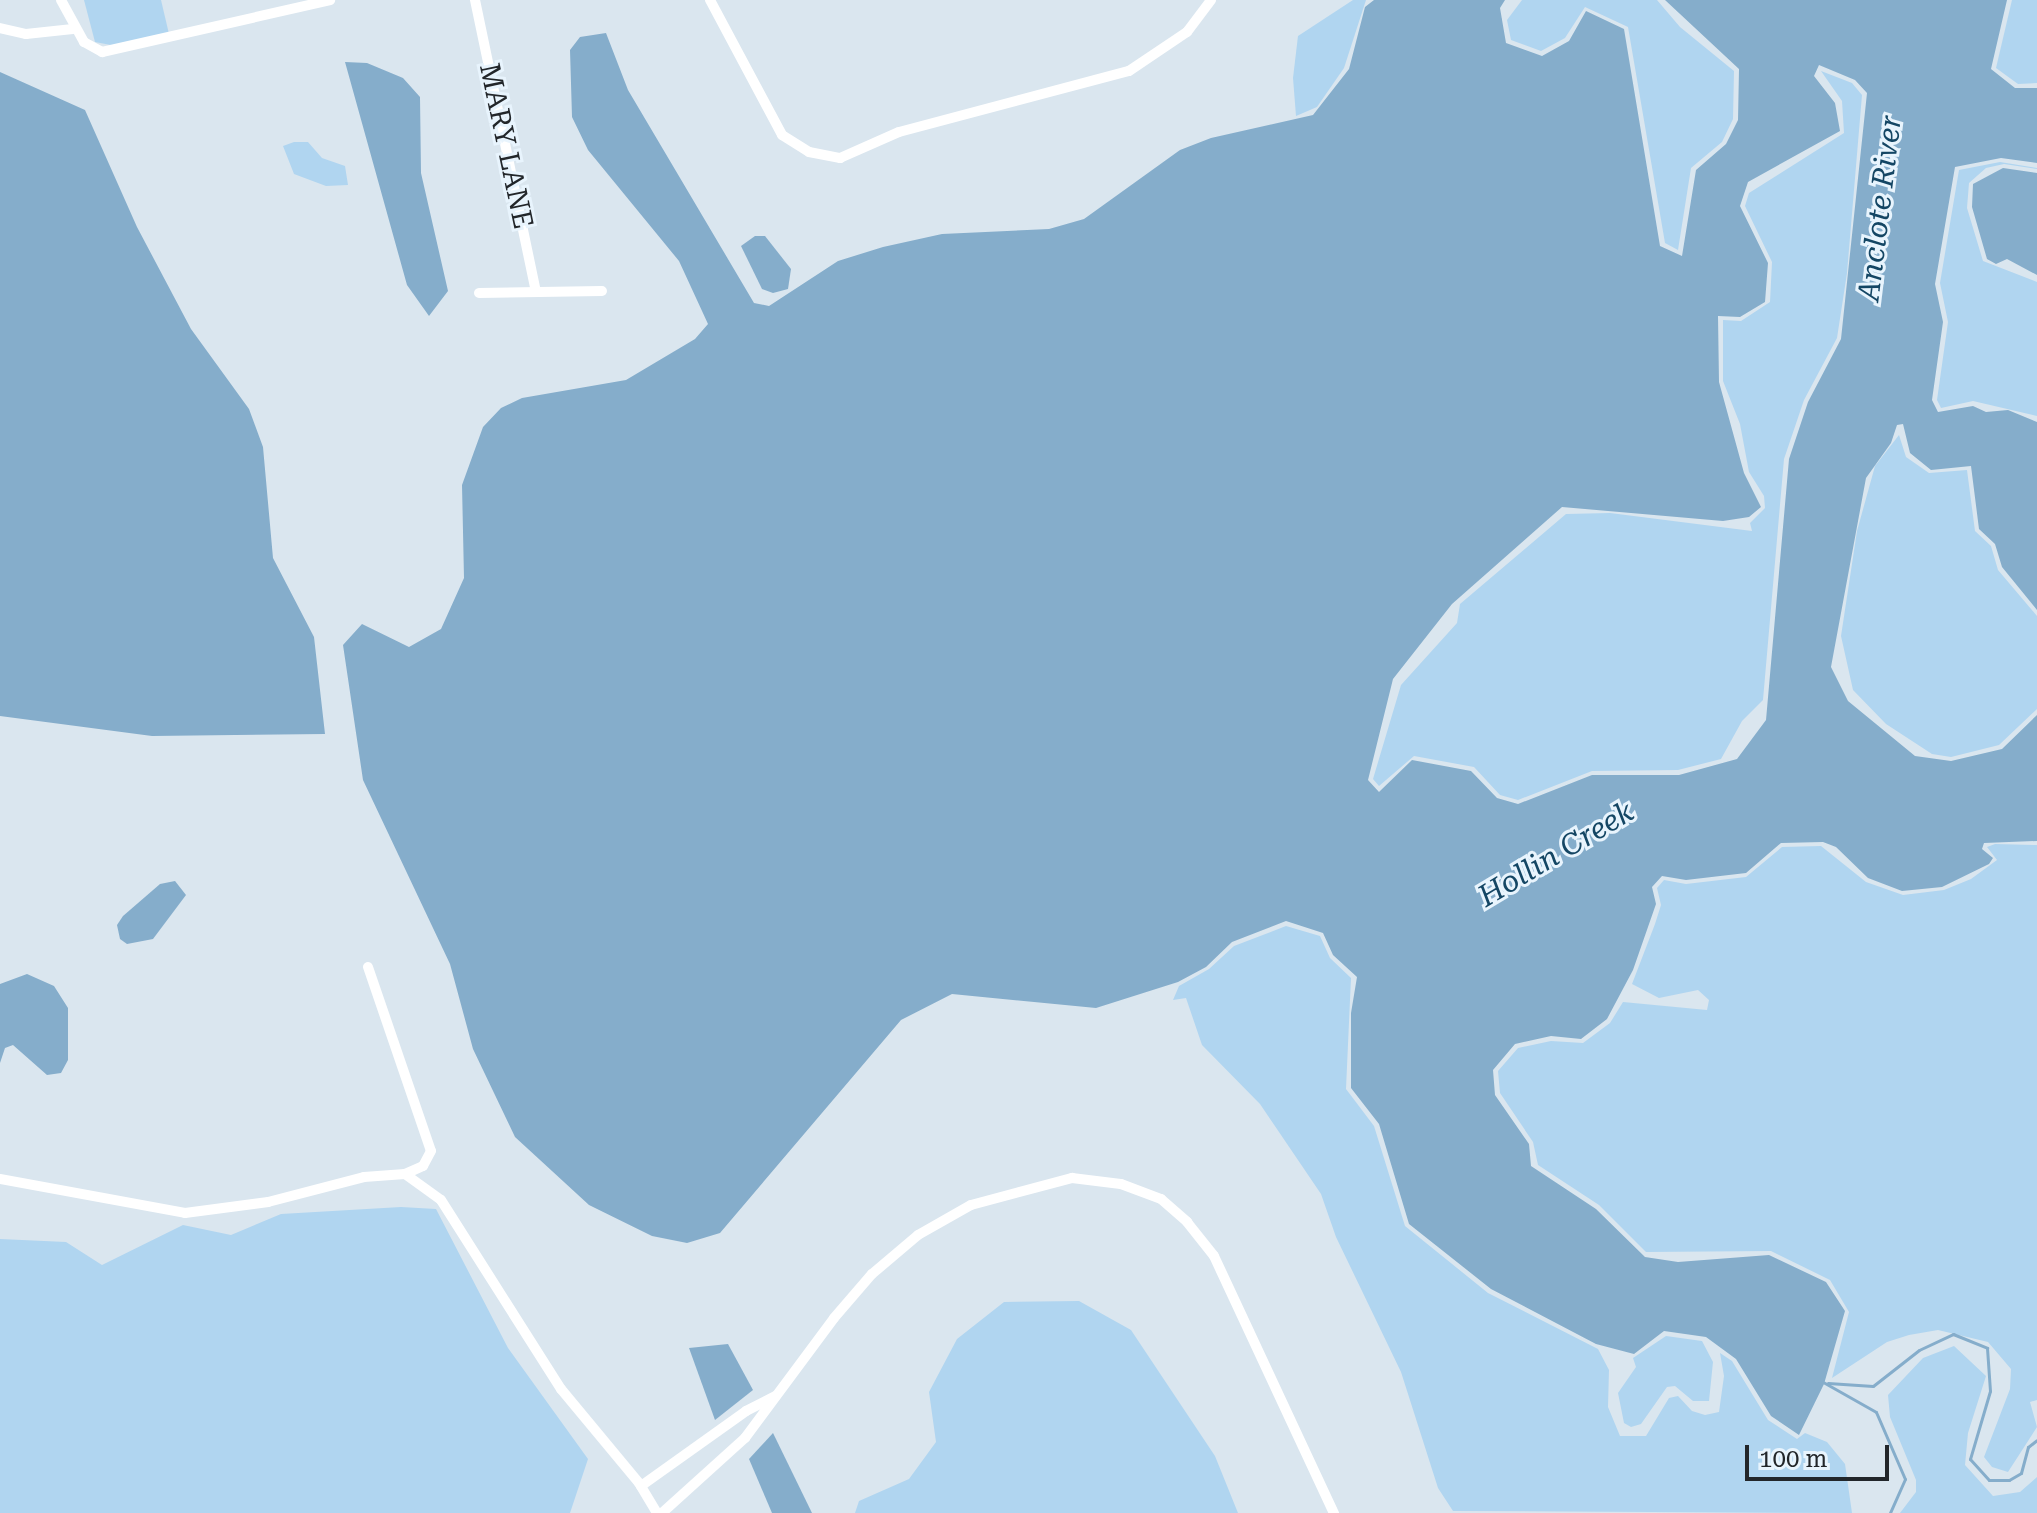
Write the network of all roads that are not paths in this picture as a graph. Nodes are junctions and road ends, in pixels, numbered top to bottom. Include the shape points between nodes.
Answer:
1 (61, 0) edge
2 (330, 0) edge
3 (475, 0) edge
4 (710, 0) edge
5 (1211, 0) edge
6 (0, 28) edge
7 (73, 29) junction
8 (602, 291) dead end
9 (536, 292) junction
10 (479, 293) dead end
11 (368, 967) dead end
12 (405, 1174) junction
13 (0, 1179) edge
14 (777, 1395) junction
15 (641, 1486) junction
16 (659, 1513) edge
17 (1334, 1513) edge

1 - 7 street
2 - 7 street via 119,51 102,52
3 - 9 street, MARY LANE
4 - 5 street via 782,135 809,152 840,158 899,132 1129,71 1187,32
6 - 7 street via 26,34
8 - 9 street
9 - 10 street
11 - 12 street via 431,1151 423,1166
12 - 13 street via 364,1177 268,1202 185,1213
12 - 15 street via 441,1200 561,1389
14 - 15 street
14 - 16 street via 711,1473
14 - 17 street via 872,1274 918,1235 971,1205 1055,1181 1121,1184 1161,1199 1214,1256
15 - 16 street

